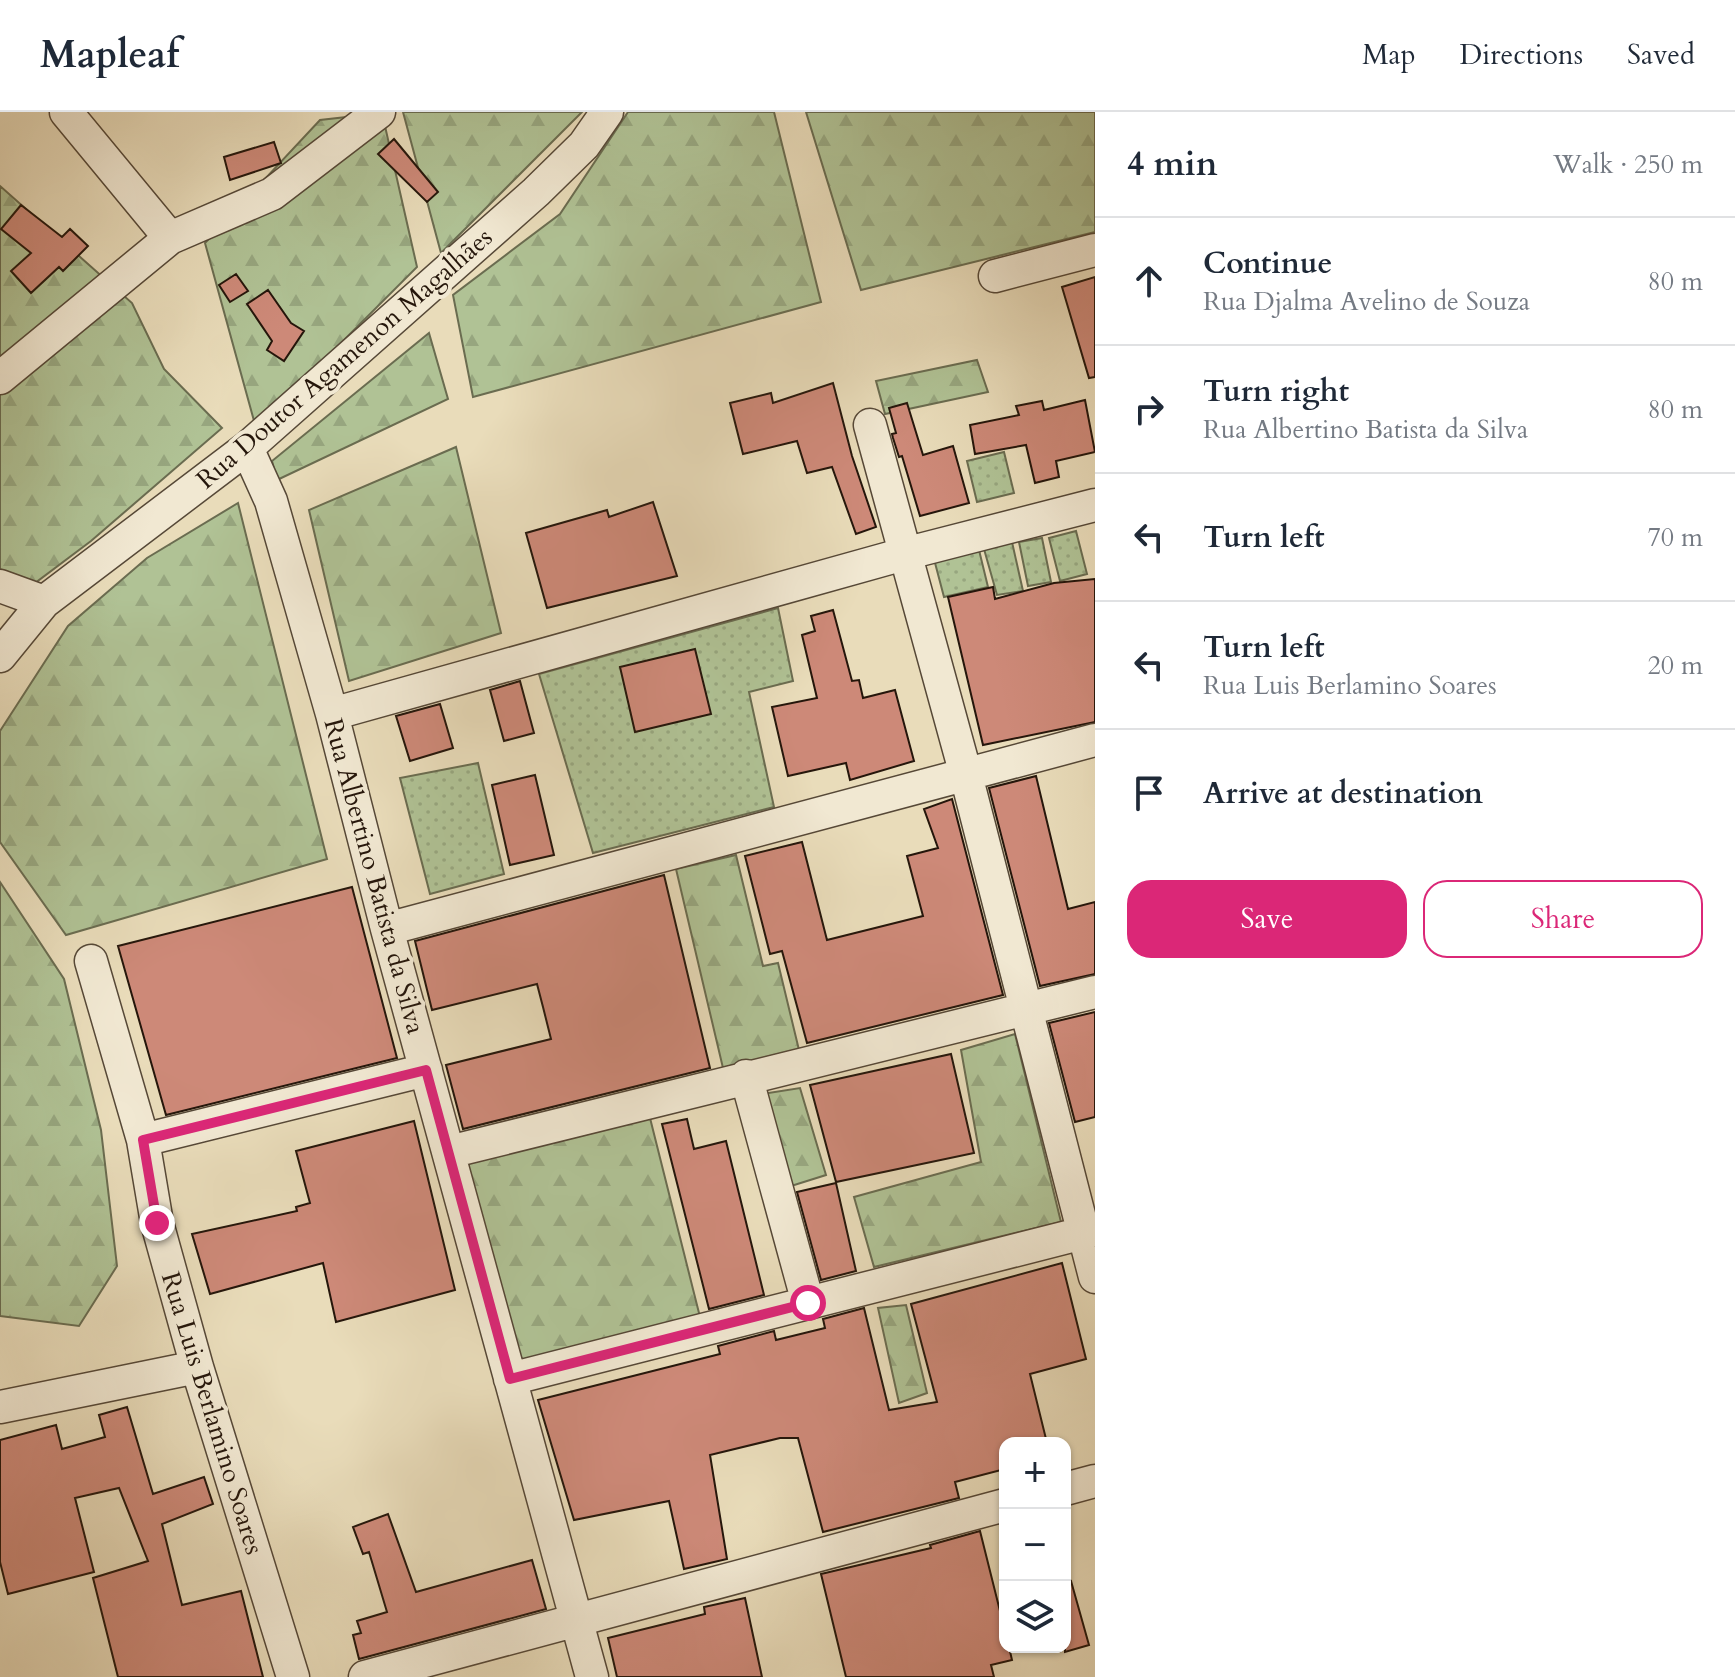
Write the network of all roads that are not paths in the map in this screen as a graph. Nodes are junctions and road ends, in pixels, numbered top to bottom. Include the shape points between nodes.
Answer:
1 (66, 112) edge
2 (379, 112) edge
3 (607, 112) edge
4 (170, 238) junction
5 (1095, 250) edge
6 (995, 276) dead end
7 (0, 378) edge
8 (870, 425) dead end
9 (247, 448) junction
10 (1095, 505) edge
11 (904, 554) junction
12 (0, 586) edge
13 (44, 602) junction
14 (0, 656) edge
15 (332, 714) junction
16 (1095, 740) edge
17 (966, 775) junction
18 (387, 929) junction
19 (91, 961) dead end
20 (1095, 992) edge
21 (1025, 1012) junction
22 (426, 1070) junction
23 (746, 1076) junction
24 (143, 1140) junction
25 (449, 1152) junction
26 (1089, 1232) edge
27 (1095, 1277) edge
28 (808, 1303) junction
29 (197, 1367) junction
30 (510, 1379) junction
31 (0, 1407) edge
32 (1095, 1481) edge
33 (1071, 1487) edge
34 (999, 1507) edge
35 (576, 1619) junction
36 (293, 1677) edge
37 (365, 1677) edge
38 (592, 1677) edge

1 - 4 street
2 - 4 street via 272,194
3 - 9 street, Rua Doutor Agamenon Magalhães via 584,145 536,192
4 - 7 street
5 - 6 street
8 - 11 street
9 - 13 street, Rua Doutor Agamenon Magalhães
9 - 15 street, Rua Albertino Batista da Silva via 271,501
10 - 11 street
11 - 15 street
11 - 17 street
12 - 13 street
13 - 14 street, Rua Doutor Agamenon Magalhães
15 - 18 street, Rua Albertino Batista da Silva
16 - 17 street
17 - 18 street
17 - 21 street
18 - 22 street, Rua Albertino Batista da Silva
19 - 24 street, Rua Luis Berlamino Soares
20 - 21 street
21 - 23 street
21 - 26 street
22 - 24 street
22 - 25 street, Rua Albertino Batista da Silva
23 - 25 street
23 - 28 street
24 - 29 street, Rua Luis Berlamino Soares via 157,1223
25 - 30 street, Rua Albertino Batista da Silva
26 - 27 street
26 - 28 street
28 - 30 street
29 - 31 street
29 - 36 street, Rua Luis Berlamino Soares
30 - 35 street, Rua Albertino Batista da Silva
32 - 33 street
34 - 35 street
35 - 37 street
35 - 38 street, Rua Albertino Batista da Silva

